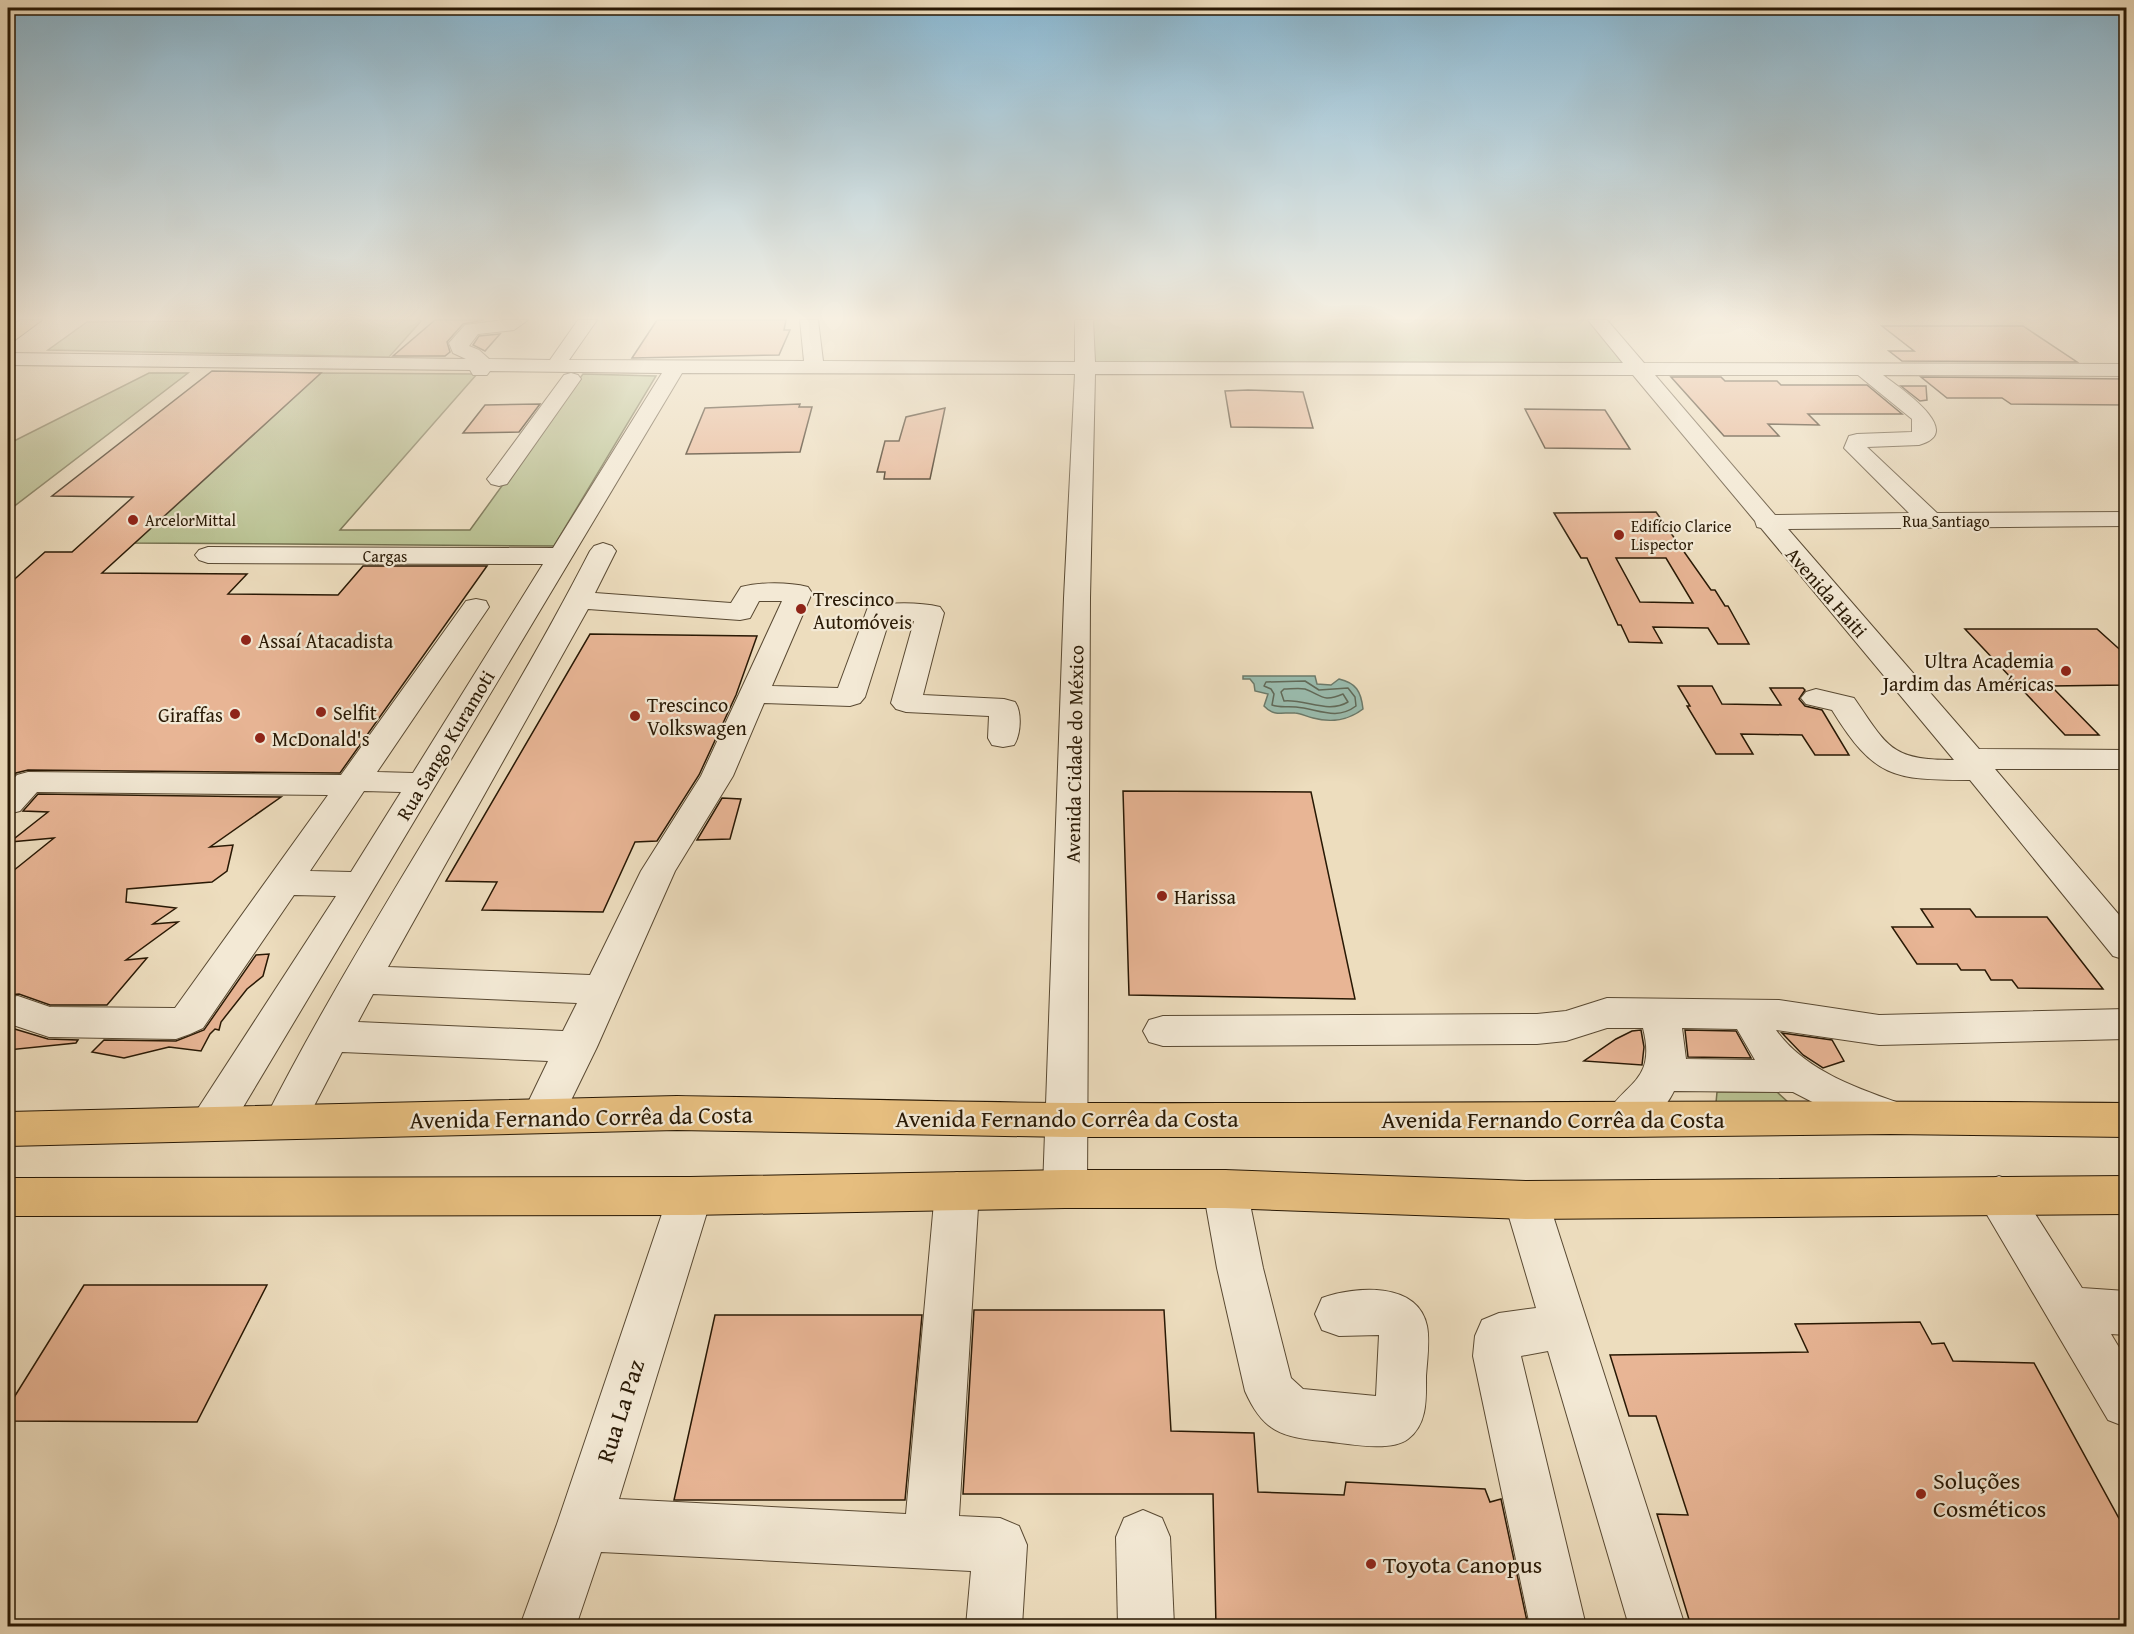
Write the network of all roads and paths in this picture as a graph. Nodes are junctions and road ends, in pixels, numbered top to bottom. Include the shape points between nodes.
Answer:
1 (551, 396) edge
2 (658, 396) edge
3 (1083, 396) edge
4 (1660, 396) edge
5 (1896, 396) edge
6 (499, 479) dead end
7 (2127, 519) edge
8 (1931, 521) junction
9 (1766, 522) junction
10 (603, 551) dead end
11 (208, 555) dead end
12 (561, 556) junction
13 (579, 600) junction
14 (476, 607) dead end
15 (754, 694) junction
16 (1816, 698) dead end
17 (1003, 738) dead end
18 (2127, 759) edge
19 (1975, 765) junction
20 (352, 783) junction
21 (422, 783) junction
22 (8, 804) edge
23 (285, 883) junction
24 (361, 884) junction
25 (2127, 947) edge
26 (362, 980) junction
27 (603, 990) junction
28 (11, 1013) edge
29 (1658, 1014) junction
30 (1749, 1014) junction
31 (2127, 1024) edge
32 (1163, 1031) dead end
33 (330, 1036) junction
34 (577, 1047) junction
35 (1662, 1075) junction
36 (1802, 1076) junction
37 (543, 1115) junction
38 (1890, 1117) junction
39 (1066, 1120) junction
40 (1624, 1120) junction
41 (2127, 1120) edge
42 (285, 1121) junction
43 (212, 1122) junction
44 (8, 1129) edge
45 (1065, 1189) junction
46 (1225, 1189) junction
47 (957, 1191) junction
48 (1999, 1195) junction
49 (2127, 1195) edge
50 (690, 1196) junction
51 (8, 1197) edge
52 (1526, 1200) junction
53 (2068, 1309) junction
54 (2127, 1313) edge
55 (1339, 1314) dead end
56 (1565, 1326) junction
57 (2127, 1404) edge
58 (584, 1524) junction
59 (1143, 1537) dead end
60 (930, 1542) junction
61 (548, 1626) edge
62 (994, 1626) edge
63 (1146, 1626) edge
64 (1558, 1626) edge
65 (1657, 1626) edge

1 - 6 street
2 - 12 street, Rua Sango Kuramoti
3 - 39 street, Avenida Cidade do México
4 - 9 street, Avenida Haiti
5 - 8 street via 1921,416 1923,435 1866,439 1857,441 1855,448
7 - 8 street, Rua Santiago
8 - 9 street, Rua Santiago
9 - 19 street, Avenida Haiti
10 - 13 street
11 - 12 street, Cargas
12 - 21 street, Rua Sango Kuramoti
13 - 15 street via 740,612 750,593 799,593
13 - 26 street
14 - 20 street
15 - 17 street via 850,697 878,613 930,613 906,704 1004,708
15 - 27 street via 717,776 658,871
16 - 19 street via 1843,704 1890,761 1905,767
18 - 19 street
19 - 25 street, Avenida Haiti
20 - 21 street
20 - 22 street via 28,782
20 - 23 street
21 - 24 street, Rua Sango Kuramoti
23 - 24 street
23 - 28 street via 183,1022 49,1022
24 - 43 street, Rua Sango Kuramoti
26 - 27 street
26 - 33 street
27 - 34 street
29 - 30 street
29 - 32 street via 1607,1013 1566,1026 1537,1029
29 - 35 street via 1668,1055
30 - 31 street via 1879,1030
30 - 36 street via 1767,1046
33 - 34 street
33 - 42 street
34 - 37 street
35 - 36 street
35 - 40 street
36 - 38 street via 1851,1103
37 - 39 highway, Avenida Fernando Corrêa da Costa via 677,1113
37 - 42 highway, Avenida Fernando Corrêa da Costa
38 - 40 highway, Avenida Fernando Corrêa da Costa
38 - 41 highway, Avenida Fernando Corrêa da Costa
39 - 40 highway, Avenida Fernando Corrêa da Costa
39 - 45 street, Avenida Cidade do México
42 - 43 highway, Avenida Fernando Corrêa da Costa
43 - 44 highway, Avenida Fernando Corrêa da Costa
45 - 46 highway
45 - 47 highway
46 - 52 highway
46 - 55 street via 1270,1391 1292,1413 1390,1422 1401,1409 1403,1326 1392,1313
47 - 50 highway
47 - 60 street
48 - 49 highway
48 - 52 highway
48 - 53 street
50 - 51 highway
50 - 58 street, Rua La Paz
52 - 56 street
53 - 54 street
53 - 57 street
56 - 64 street via 1499,1336 1497,1356
56 - 65 street
58 - 60 street
58 - 61 street, Rua La Paz
59 - 63 street
60 - 62 street via 1000,1545

